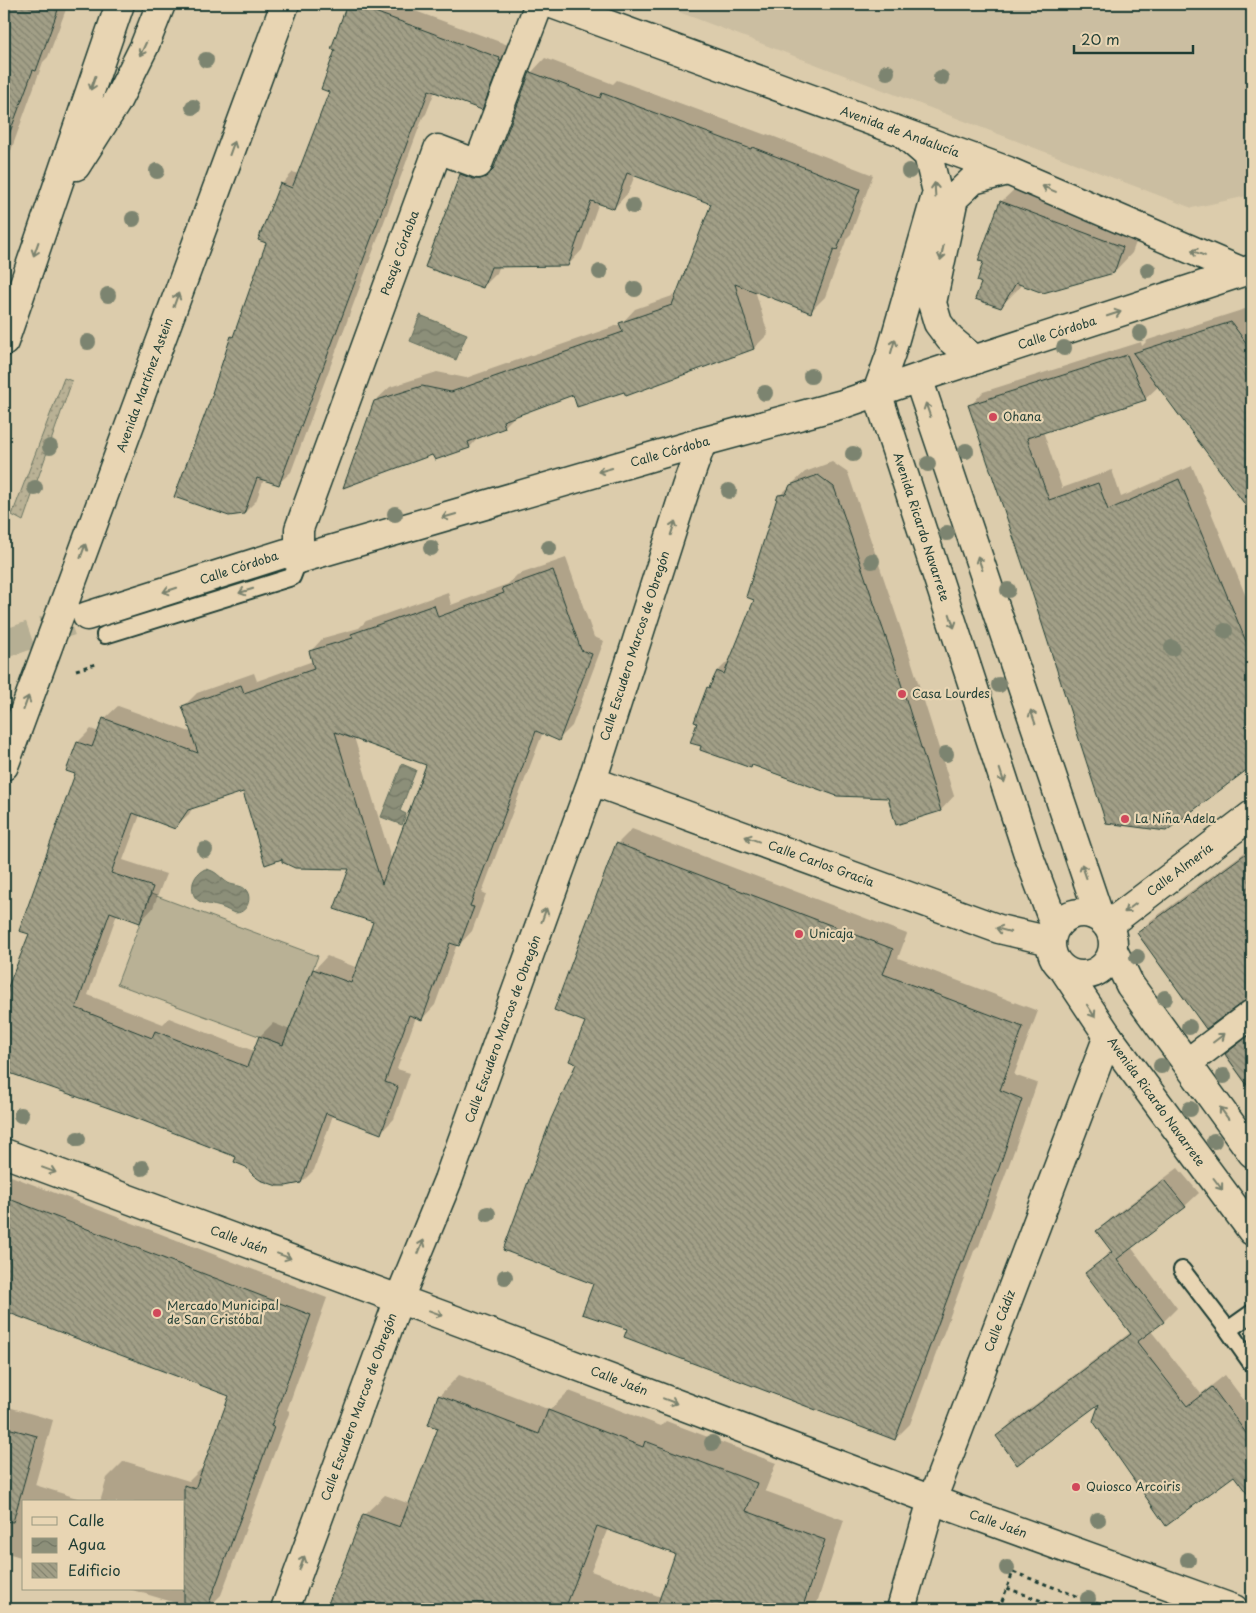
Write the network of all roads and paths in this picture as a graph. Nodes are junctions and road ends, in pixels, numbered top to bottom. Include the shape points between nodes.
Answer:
1 (120, 4) edge
2 (161, 4) edge
3 (285, 4) edge
4 (539, 4) edge
5 (552, 4) edge
6 (904, 134) junction
7 (1008, 172) junction
8 (52, 203) junction
9 (1249, 276) edge
10 (4, 342) edge
11 (975, 360) junction
12 (918, 378) junction
13 (877, 392) junction
14 (702, 442) junction
15 (299, 559) junction
16 (96, 626) tunnel mouth
17 (4, 766) edge
18 (592, 781) junction
19 (1252, 815) edge
20 (1107, 931) junction
21 (1053, 934) junction
22 (1064, 970) junction
23 (1252, 1014) edge
24 (1108, 1036) junction
25 (1186, 1063) junction
26 (4, 1153) edge
27 (1252, 1153) edge
28 (1252, 1231) edge
29 (1182, 1270) dead end
30 (399, 1299) junction
31 (1252, 1313) edge
32 (1228, 1330) junction
33 (1252, 1364) edge
34 (932, 1500) junction
35 (1007, 1588) junction
36 (285, 1609) edge
37 (901, 1609) edge
38 (999, 1609) edge
39 (1062, 1609) edge
40 (1111, 1609) edge
41 (1234, 1609) edge

1 -> 8 street
2 -> 8 street via 116,104
17 -> 3 street, Avenida Martínez Astein
4 - 15 street, Pasaje Córdoba via 478,164 438,149 299,529
5 - 6 street, Avenida de Andalucía
6 - 7 street, Avenida de Andalucía
13 -> 6 street via 937,192 928,155
9 -> 7 street, Avenida de Andalucía
7 -> 11 street via 973,180 954,198 932,303 938,323 950,339
8 -> 10 street
11 -> 9 street, Calle Córdoba
11 - 12 street, Calle Córdoba
12 - 13 street, Calle Córdoba
20 -> 12 street
13 - 14 street, Calle Córdoba
13 -> 21 street, Avenida Ricardo Navarrete
14 -> 15 street, Calle Córdoba
18 -> 14 street, Calle Escudero Marcos de Obregón
15 -> 16 street, Calle Córdoba via 286,552
21 -> 18 street, Calle Carlos Gracia via 999,929
30 -> 18 street, Calle Escudero Marcos de Obregón via 448,1180
19 -> 20 street, Calle Almería
20 - 21 street via 1090,913 1067,916
20 - 22 street via 1109,960 1101,969 1086,975
20 - 25 street via 1130,985
21 - 22 street via 1052,952
22 -> 24 street, Avenida Ricardo Navarrete
25 -> 23 street
24 -> 28 street, Avenida Ricardo Navarrete
24 - 34 street, Calle Cádiz
27 -> 25 street
26 -> 30 street, Calle Jaén
29 - 32 lane
30 -> 34 street, Calle Jaén
36 -> 30 street, Calle Escudero Marcos de Obregón
31 - 32 lane
32 - 33 lane
34 - 37 street, Calle Cádiz
34 - 41 street, Calle Jaén
35 - 38 path
35 - 39 path
35 - 40 path via 1012,1572

